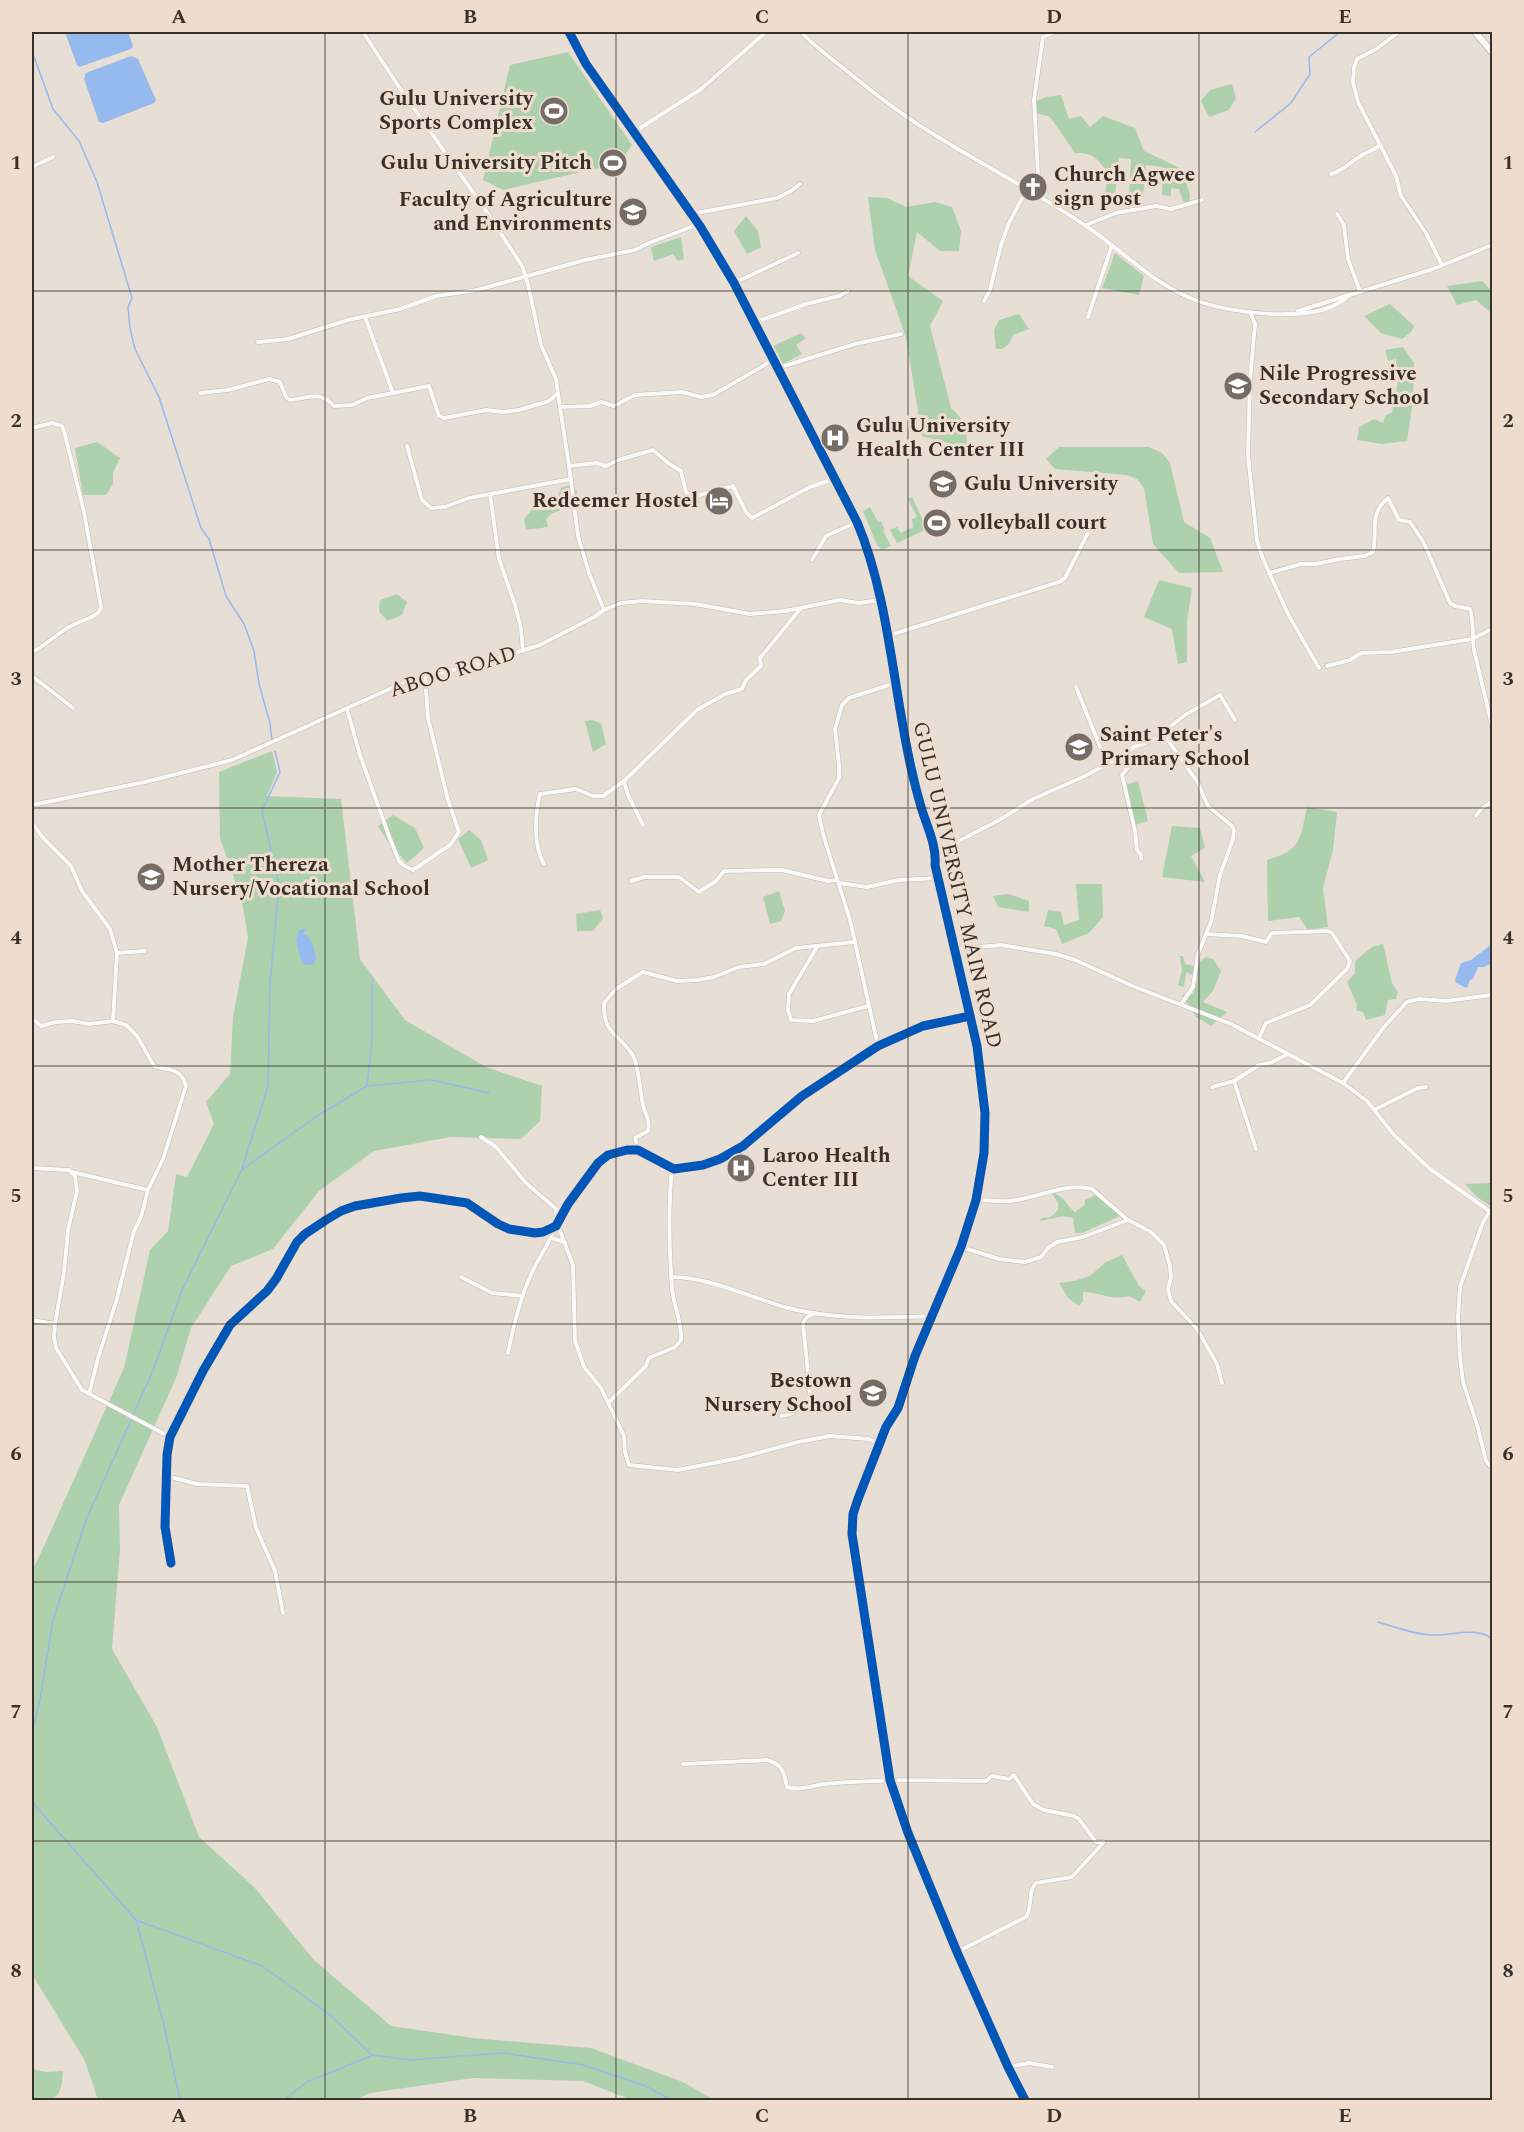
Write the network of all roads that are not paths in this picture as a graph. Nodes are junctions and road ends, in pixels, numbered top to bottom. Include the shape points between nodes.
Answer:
1 (363, 32) edge
2 (568, 32) edge
3 (766, 32) edge
4 (801, 32) edge
5 (1056, 32) edge
6 (1399, 32) edge
7 (1475, 32) edge
8 (1492, 52) edge
9 (634, 132) junction
10 (1380, 145) junction
11 (53, 157) dead end
12 (32, 167) edge
13 (1331, 174) dead end
14 (800, 184) dead end
15 (1027, 189) junction
16 (1202, 200) dead end
17 (691, 214) junction
18 (1337, 214) dead end
19 (700, 226) junction
20 (1086, 226) junction
21 (1112, 245) junction
22 (1492, 245) edge
23 (798, 253) dead end
24 (1442, 265) junction
25 (526, 276) junction
26 (734, 283) junction
27 (848, 291) dead end
28 (1360, 291) junction
29 (984, 301) dead end
30 (1250, 312) junction
31 (1265, 313) junction
32 (365, 317) junction
33 (1088, 317) dead end
34 (756, 322) junction
35 (1255, 324) junction
36 (901, 334) dead end
37 (258, 342) dead end
38 (773, 360) junction
39 (777, 368) junction
40 (558, 392) junction
41 (200, 393) dead end
42 (393, 393) junction
43 (560, 407) junction
44 (32, 428) edge
45 (407, 446) dead end
46 (569, 466) junction
47 (833, 474) junction
48 (571, 479) junction
49 (490, 495) junction
50 (1094, 521) dead end
51 (857, 522) junction
52 (812, 561) dead end
53 (1269, 573) junction
54 (880, 600) junction
55 (802, 608) junction
56 (604, 610) junction
57 (1492, 629) edge
58 (887, 636) junction
59 (1472, 639) junction
60 (523, 651) junction
61 (32, 652) edge
62 (1327, 666) dead end
63 (1319, 668) dead end
64 (32, 676) edge
65 (425, 676) junction
66 (895, 683) junction
67 (1076, 687) dead end
68 (73, 708) dead end
69 (347, 709) junction
70 (1234, 720) dead end
71 (1492, 726) edge
72 (1163, 733) junction
73 (1120, 757) junction
74 (1107, 764) junction
75 (624, 781) junction
76 (1492, 801) edge
77 (32, 805) edge
78 (1476, 816) dead end
79 (32, 823) edge
80 (643, 825) dead end
81 (936, 853) junction
82 (1141, 859) dead end
83 (544, 864) dead end
84 (939, 878) junction
85 (632, 881) dead end
86 (838, 881) junction
87 (1206, 934) junction
88 (855, 942) junction
89 (817, 947) junction
90 (955, 949) junction
91 (145, 951) dead end
92 (117, 953) junction
93 (1492, 994) edge
94 (1182, 1004) junction
95 (868, 1006) junction
96 (970, 1016) junction
97 (32, 1018) edge
98 (113, 1021) junction
99 (1259, 1038) junction
100 (879, 1046) junction
101 (1286, 1054) junction
102 (1234, 1081) junction
103 (1343, 1083) junction
104 (1212, 1087) dead end
105 (1426, 1087) dead end
106 (1376, 1109) junction
107 (481, 1137) dead end
108 (1256, 1149) dead end
109 (638, 1150) junction
110 (32, 1168) edge
111 (672, 1168) junction
112 (72, 1172) junction
113 (148, 1190) junction
114 (976, 1200) junction
115 (556, 1209) junction
116 (1491, 1212) edge
117 (562, 1214) junction
118 (1128, 1220) junction
119 (557, 1224) junction
120 (551, 1238) junction
121 (566, 1243) junction
122 (961, 1247) junction
123 (461, 1277) dead end
124 (672, 1277) junction
125 (523, 1296) junction
126 (815, 1313) junction
127 (933, 1316) junction
128 (32, 1320) edge
129 (55, 1324) junction
130 (508, 1353) dead end
131 (1222, 1383) dead end
132 (89, 1394) junction
133 (609, 1402) junction
134 (781, 1416) dead end
135 (170, 1437) junction
136 (880, 1444) junction
137 (1492, 1468) edge
138 (167, 1476) junction
139 (171, 1563) dead end
140 (284, 1614) dead end
141 (682, 1764) dead end
142 (890, 1780) junction
143 (957, 1952) junction
144 (1008, 2067) junction
145 (1052, 2067) dead end
146 (1025, 2100) edge

1 - 25 street via 493,220
2 - 9 street, GULU UNIVERSITY MAIN ROAD
3 - 9 street via 701,89
4 - 15 street via 891,105
5 - 15 street via 1045,34 1041,43 1034,100 1038,174
6 - 10 street via 1357,59 1353,68 1358,102
7 - 8 main road
9 - 17 street, GULU UNIVERSITY MAIN ROAD
10 - 13 street
10 - 24 street via 1401,196
11 - 12 street
14 - 17 street via 777,198
15 - 20 street
15 - 29 street via 1009,223
16 - 20 street via 1170,209 1156,206 1116,213
17 - 19 street, GULU UNIVERSITY MAIN ROAD
18 - 28 street via 1344,225 1348,259
19 - 25 street via 635,250
19 - 26 street, GULU UNIVERSITY MAIN ROAD
20 - 21 street
21 - 30 street via 1150,277 1177,292 1206,304
21 - 33 street
22 - 24 street
23 - 26 street
24 - 28 street
25 - 32 street
25 - 40 street via 541,345
26 - 34 street, GULU UNIVERSITY MAIN ROAD
27 - 34 street
28 - 31 street via 1313,312
30 - 31 street
30 - 35 street
31 - 35 street
32 - 37 street via 288,339
32 - 42 street
34 - 38 street, GULU UNIVERSITY MAIN ROAD
35 - 53 street via 1248,455 1257,541
36 - 39 street
38 - 39 street, GULU UNIVERSITY MAIN ROAD
38 - 43 street via 708,396 686,392 646,394 632,396 614,406 601,402
39 - 47 street, GULU UNIVERSITY MAIN ROAD
40 - 42 street via 549,401 519,410 486,410 444,418 439,416 429,386
40 - 43 street
41 - 42 street via 269,379 280,382 290,400 319,396 336,406
43 - 46 street
44 - 61 street via 54,423 64,430 101,607 98,614 61,630
45 - 49 street via 426,506 445,507
46 - 47 street via 606,466 652,450 681,471 689,495 733,486 752,518 810,487 828,482
46 - 48 street
47 - 51 street, GULU UNIVERSITY MAIN ROAD
48 - 49 street
48 - 56 street via 578,536
49 - 60 street via 499,559 515,605
50 - 58 street via 1065,578 1059,582
51 - 52 street via 826,536
51 - 54 street, GULU UNIVERSITY MAIN ROAD via 868,548
53 - 59 street via 1372,552 1376,514 1388,498 1399,520 1410,522 1424,543 1450,603 1470,609
53 - 63 street
54 - 55 street, ABOO ROAD via 840,600
54 - 58 street, GULU UNIVERSITY MAIN ROAD
55 - 56 street, ABOO ROAD via 750,614 695,604 642,601
55 - 75 street via 760,658 761,666 742,689 697,710
56 - 60 street, ABOO ROAD
57 - 59 street
58 - 66 street, GULU UNIVERSITY MAIN ROAD
59 - 62 street via 1361,653
59 - 71 street
60 - 65 street, ABOO ROAD
64 - 68 street
65 - 69 street, ABOO ROAD
65 - 69 street via 428,718 459,832 450,845 412,870 403,866 392,844
66 - 81 street, GULU UNIVERSITY MAIN ROAD via 919,802
66 - 86 street via 849,698 839,711 835,729 838,778 819,815
67 - 74 street
69 - 77 street, ABOO ROAD via 224,763
70 - 72 street via 1220,696 1202,704
72 - 73 street
72 - 87 street via 1198,783 1208,806 1234,828
73 - 74 street
73 - 82 street via 1129,766 1122,775
74 - 81 street via 1033,799
75 - 80 street
75 - 83 street via 603,796 576,789 540,794 535,820
76 - 78 street
79 - 92 street via 71,866 82,891 110,929
81 - 84 street, GULU UNIVERSITY MAIN ROAD
84 - 86 street via 867,887
84 - 90 street, GULU UNIVERSITY MAIN ROAD
85 - 86 street via 679,877 699,892 724,871 736,869 790,871
86 - 88 street
87 - 94 street via 1198,954 1193,987
87 - 99 street via 1266,942 1274,933 1328,931 1350,961 1347,969 1310,1005 1266,1023
88 - 89 street
88 - 95 street
89 - 95 street via 789,994 791,1020 813,1021
89 - 109 street via 796,948 764,964 698,980 677,981 643,972 606,1000 608,1028 634,1057 649,1124 648,1131 635,1138
90 - 94 street via 1001,945 1056,954
90 - 96 street, GULU UNIVERSITY MAIN ROAD
91 - 92 street
92 - 98 street
93 - 103 street via 1407,1002 1384,1026
94 - 99 street
95 - 100 street
96 - 100 street via 924,1026
96 - 114 street, GULU UNIVERSITY MAIN ROAD via 985,1113 984,1153
97 - 98 street via 41,1026
98 - 113 street via 131,1029 154,1066 176,1071 186,1086 164,1160
99 - 101 street
100 - 111 street via 802,1096 743,1146 704,1165
101 - 102 street
101 - 103 street
102 - 104 street
102 - 108 street
103 - 106 street
105 - 106 street
106 - 116 street via 1418,1158
107 - 115 street via 496,1147 526,1183
109 - 111 street
109 - 117 street via 602,1159
110 - 112 street
111 - 124 street
112 - 113 street
112 - 129 street via 76,1191
113 - 132 street
114 - 118 street via 1008,1202 1085,1187
114 - 122 street, GULU UNIVERSITY MAIN ROAD
115 - 117 street
115 - 119 street
116 - 137 street via 1483,1222 1460,1287 1458,1317 1463,1382 1486,1461
117 - 119 street
118 - 122 street via 1083,1237 1056,1242 1041,1257 1025,1262 999,1259
118 - 131 street via 1151,1232 1164,1245 1172,1274 1168,1290 1171,1301 1197,1329 1217,1364
119 - 120 street
119 - 121 street
119 - 135 street via 543,1232 517,1230 498,1224 467,1203 420,1196 341,1210 297,1242 267,1291 230,1325
120 - 121 street
120 - 125 street
121 - 133 street via 573,1265 575,1341 584,1367
122 - 127 street, GULU UNIVERSITY MAIN ROAD
123 - 125 street via 492,1293
124 - 126 street via 700,1280
124 - 133 street via 680,1342 649,1358 646,1366
125 - 130 street
126 - 127 street via 880,1318
126 - 134 street via 803,1323 810,1394 794,1415
127 - 136 street, GULU UNIVERSITY MAIN ROAD
128 - 129 street
129 - 132 street via 56,1347 78,1385
132 - 135 street
133 - 136 street via 624,1436 630,1466 678,1470 830,1436 869,1439
135 - 138 street
136 - 142 street, GULU UNIVERSITY MAIN ROAD via 853,1514 852,1534
138 - 139 street via 165,1527
138 - 140 street via 197,1484 247,1486 256,1528 275,1572
141 - 142 street via 766,1760 780,1766 787,1787 794,1789
142 - 143 street, GULU UNIVERSITY MAIN ROAD
142 - 143 street via 986,1781 992,1776 1009,1779 1014,1775 1033,1804 1074,1816 1096,1842 1104,1842 1071,1876 1036,1883 1026,1917
143 - 144 street, GULU UNIVERSITY MAIN ROAD
144 - 145 street via 1029,2063
144 - 146 street, GULU UNIVERSITY MAIN ROAD

